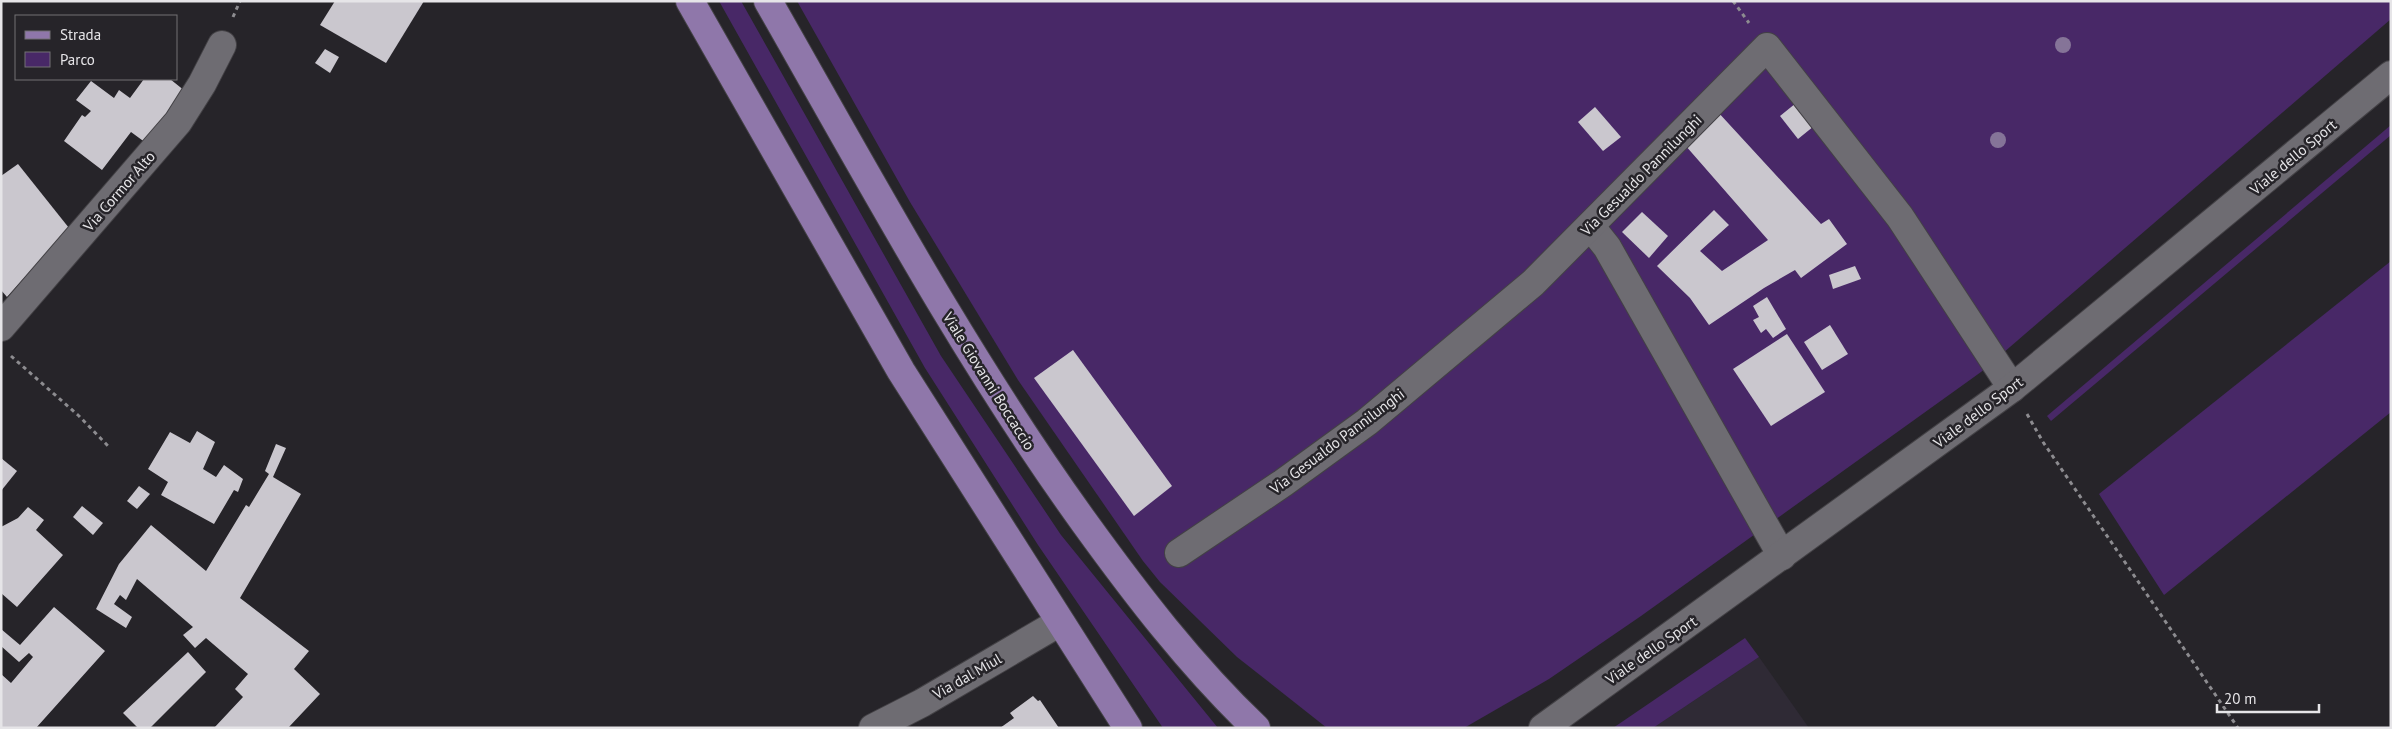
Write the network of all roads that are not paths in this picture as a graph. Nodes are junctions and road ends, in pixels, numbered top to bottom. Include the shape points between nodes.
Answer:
1 (690, 1) edge
2 (768, 1) edge
3 (222, 46) dead end
4 (2391, 75) edge
5 (1591, 227) junction
6 (4, 340) edge
7 (2012, 388) junction
8 (1179, 553) dead end
9 (1782, 556) junction
10 (1060, 622) junction
11 (1542, 726) edge
12 (873, 728) edge
13 (1128, 728) edge
14 (1256, 728) edge

1 - 10 main road via 900,371
2 - 14 main road, Viale Giovanni Boccaccio via 962,341 1034,453 1128,584 1221,694
3 - 6 street, Via Cormor Alto via 178,122
4 - 7 street, Viale dello Sport
5 - 7 street, Via Gesualdo Pannilunghi via 1768,48 1900,217
5 - 8 street, Via Gesualdo Pannilunghi via 1533,283 1367,422
5 - 9 street via 1607,247
7 - 9 street, Viale dello Sport
9 - 11 street, Viale dello Sport
10 - 12 street, Via dal Miul
10 - 13 main road

